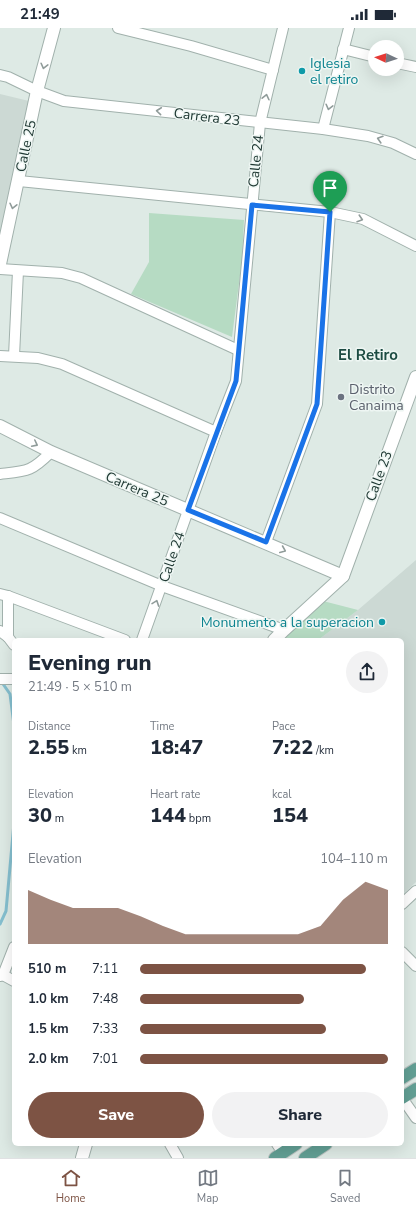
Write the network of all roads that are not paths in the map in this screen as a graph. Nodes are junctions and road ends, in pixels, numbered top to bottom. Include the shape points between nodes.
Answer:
1 (54, 28) edge
2 (118, 28) edge
3 (283, 28) edge
4 (349, 28) edge
5 (343, 49) junction
6 (368, 55) edge
7 (404, 65) edge
8 (416, 68) edge
9 (272, 70) junction
10 (0, 75) edge
11 (37, 91) junction
12 (260, 123) junction
13 (323, 129) junction
14 (416, 154) edge
15 (19, 181) junction
16 (252, 205) junction
17 (330, 212) junction
18 (416, 246) edge
19 (0, 264) edge
20 (0, 269) edge
21 (18, 271) junction
22 (238, 350) junction
23 (0, 356) edge
24 (14, 356) junction
25 (416, 377) edge
26 (0, 426) edge
27 (216, 432) junction
28 (51, 452) junction
29 (0, 474) edge
30 (188, 510) junction
31 (0, 518) edge
32 (266, 542) junction
33 (343, 576) junction
34 (162, 586) junction
35 (4, 595) edge
36 (284, 630) junction
37 (7, 638) edge
38 (120, 638) edge
39 (143, 638) edge
40 (276, 638) edge
41 (0, 679) edge
42 (12, 680) edge
43 (416, 891) edge
44 (404, 902) edge
45 (12, 951) edge
46 (404, 954) edge
47 (416, 966) edge
48 (1, 975) edge
49 (12, 980) edge
50 (416, 1069) edge
51 (404, 1077) edge
52 (416, 1090) edge
53 (404, 1097) edge
54 (404, 1101) edge
55 (416, 1118) edge
56 (85, 1146) edge
57 (171, 1146) edge
58 (292, 1146) edge
59 (323, 1146) edge
60 (278, 1152) edge
61 (82, 1158) edge
62 (178, 1158) edge
63 (305, 1158) edge

1 -> 11 street, Calle 25
2 - 9 street
3 - 9 street, Calle 24
4 - 5 street
5 - 6 street
5 -> 13 street
7 - 8 street
12 -> 9 street, Calle 24
10 - 11 street, Carrera 23
12 -> 11 street, Carrera 23 via 64,101
11 - 15 street, Calle 25
12 - 13 street, Carrera 23
12 - 16 street, Calle 24
14 -> 13 street, Carrera 23 via 368,136
15 - 16 street
15 -> 19 street, Calle 25
16 - 17 street
16 - 22 street, Calle 24
17 -> 18 street via 363,220
17 - 32 street via 317,404
20 - 21 street
21 - 22 street via 81,278
21 - 24 street
22 - 27 street, Calle 24 via 236,381
23 - 24 street
24 - 27 street via 62,364
25 - 33 street, Calle 23
26 -> 28 street, Carrera 25
27 - 30 street, Calle 24
28 - 29 street via 38,465 27,471
28 - 30 street, Carrera 25
30 - 32 street, Carrera 25
30 - 34 street, Calle 24
31 - 34 street
32 -> 33 street, Carrera 25
33 - 36 street
34 - 36 street
39 -> 34 street, Calle 24
35 - 37 street
35 - 38 street
36 - 40 street
41 - 42 street
43 - 44 street
45 - 48 street
46 - 47 street
48 - 49 street
50 - 51 main road
52 - 53 main road
54 - 55 street
56 - 61 street
57 - 62 street
58 - 60 main road
59 - 63 main road

